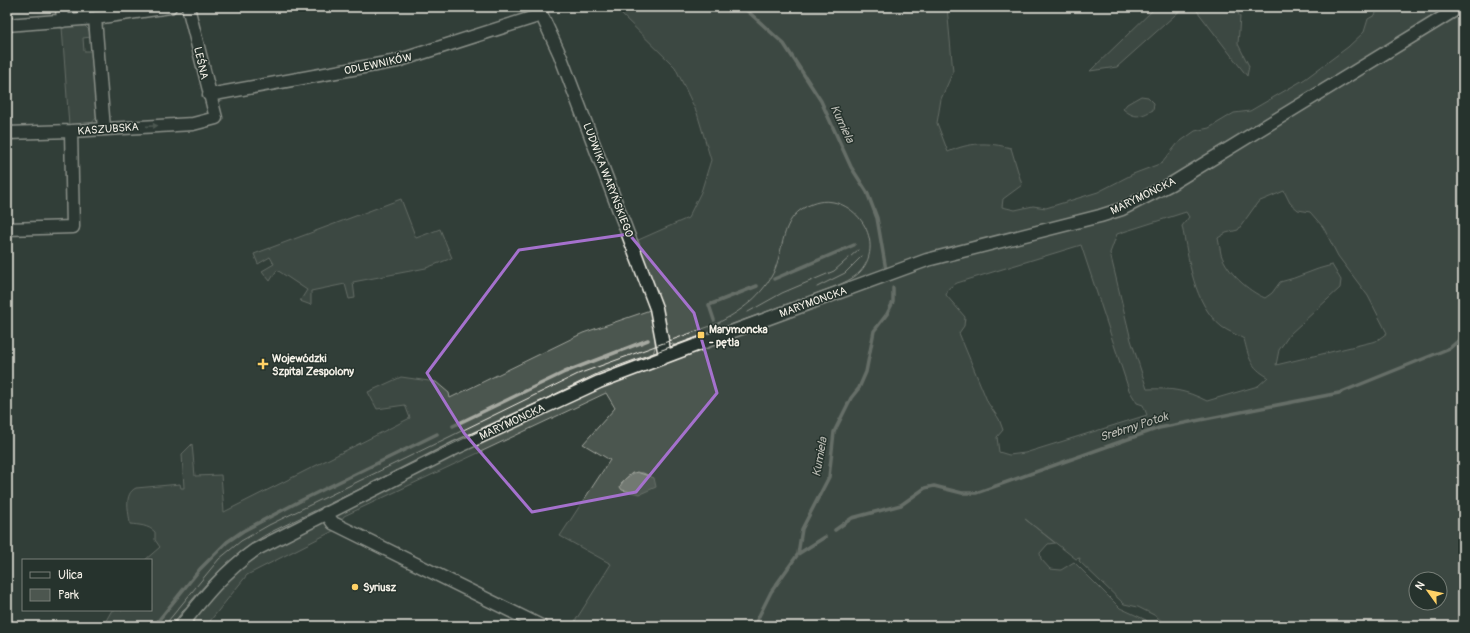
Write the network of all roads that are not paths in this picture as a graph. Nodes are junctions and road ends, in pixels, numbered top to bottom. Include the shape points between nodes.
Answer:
1 (62, 7) edge
2 (170, 7) edge
3 (188, 7) edge
4 (1460, 7) edge
5 (540, 11) edge
6 (95, 18) junction
7 (63, 21) junction
8 (7, 25) edge
9 (209, 94) junction
10 (216, 118) joint
11 (104, 129) junction
12 (71, 131) junction
13 (7, 133) edge
14 (7, 229) edge
15 (665, 356) junction
16 (326, 513) junction
17 (181, 626) edge
18 (541, 626) edge

1 - 7 street
2 - 6 street
3 - 9 street, LEŚNA
4 - 15 street, MARYMONCKA via 1205,164 1122,209 927,260
5 - 9 street, ODLEWNIKÓW via 397,61
5 - 15 street, LUDWIKA WARYŃSKIEGO via 560,55 656,308
6 - 7 street
6 - 11 street
7 - 8 street
9 - 10 street, LEŚNA
11 -> 10 street, KASZUBSKA via 193,124
11 - 12 street, KASZUBSKA
12 - 13 street
12 - 14 street, KASZUBSKA via 73,227
15 - 16 street, MARYMONCKA via 544,407
16 - 17 street, MARYMONCKA via 272,540 240,560 211,589
16 - 18 street via 333,523

